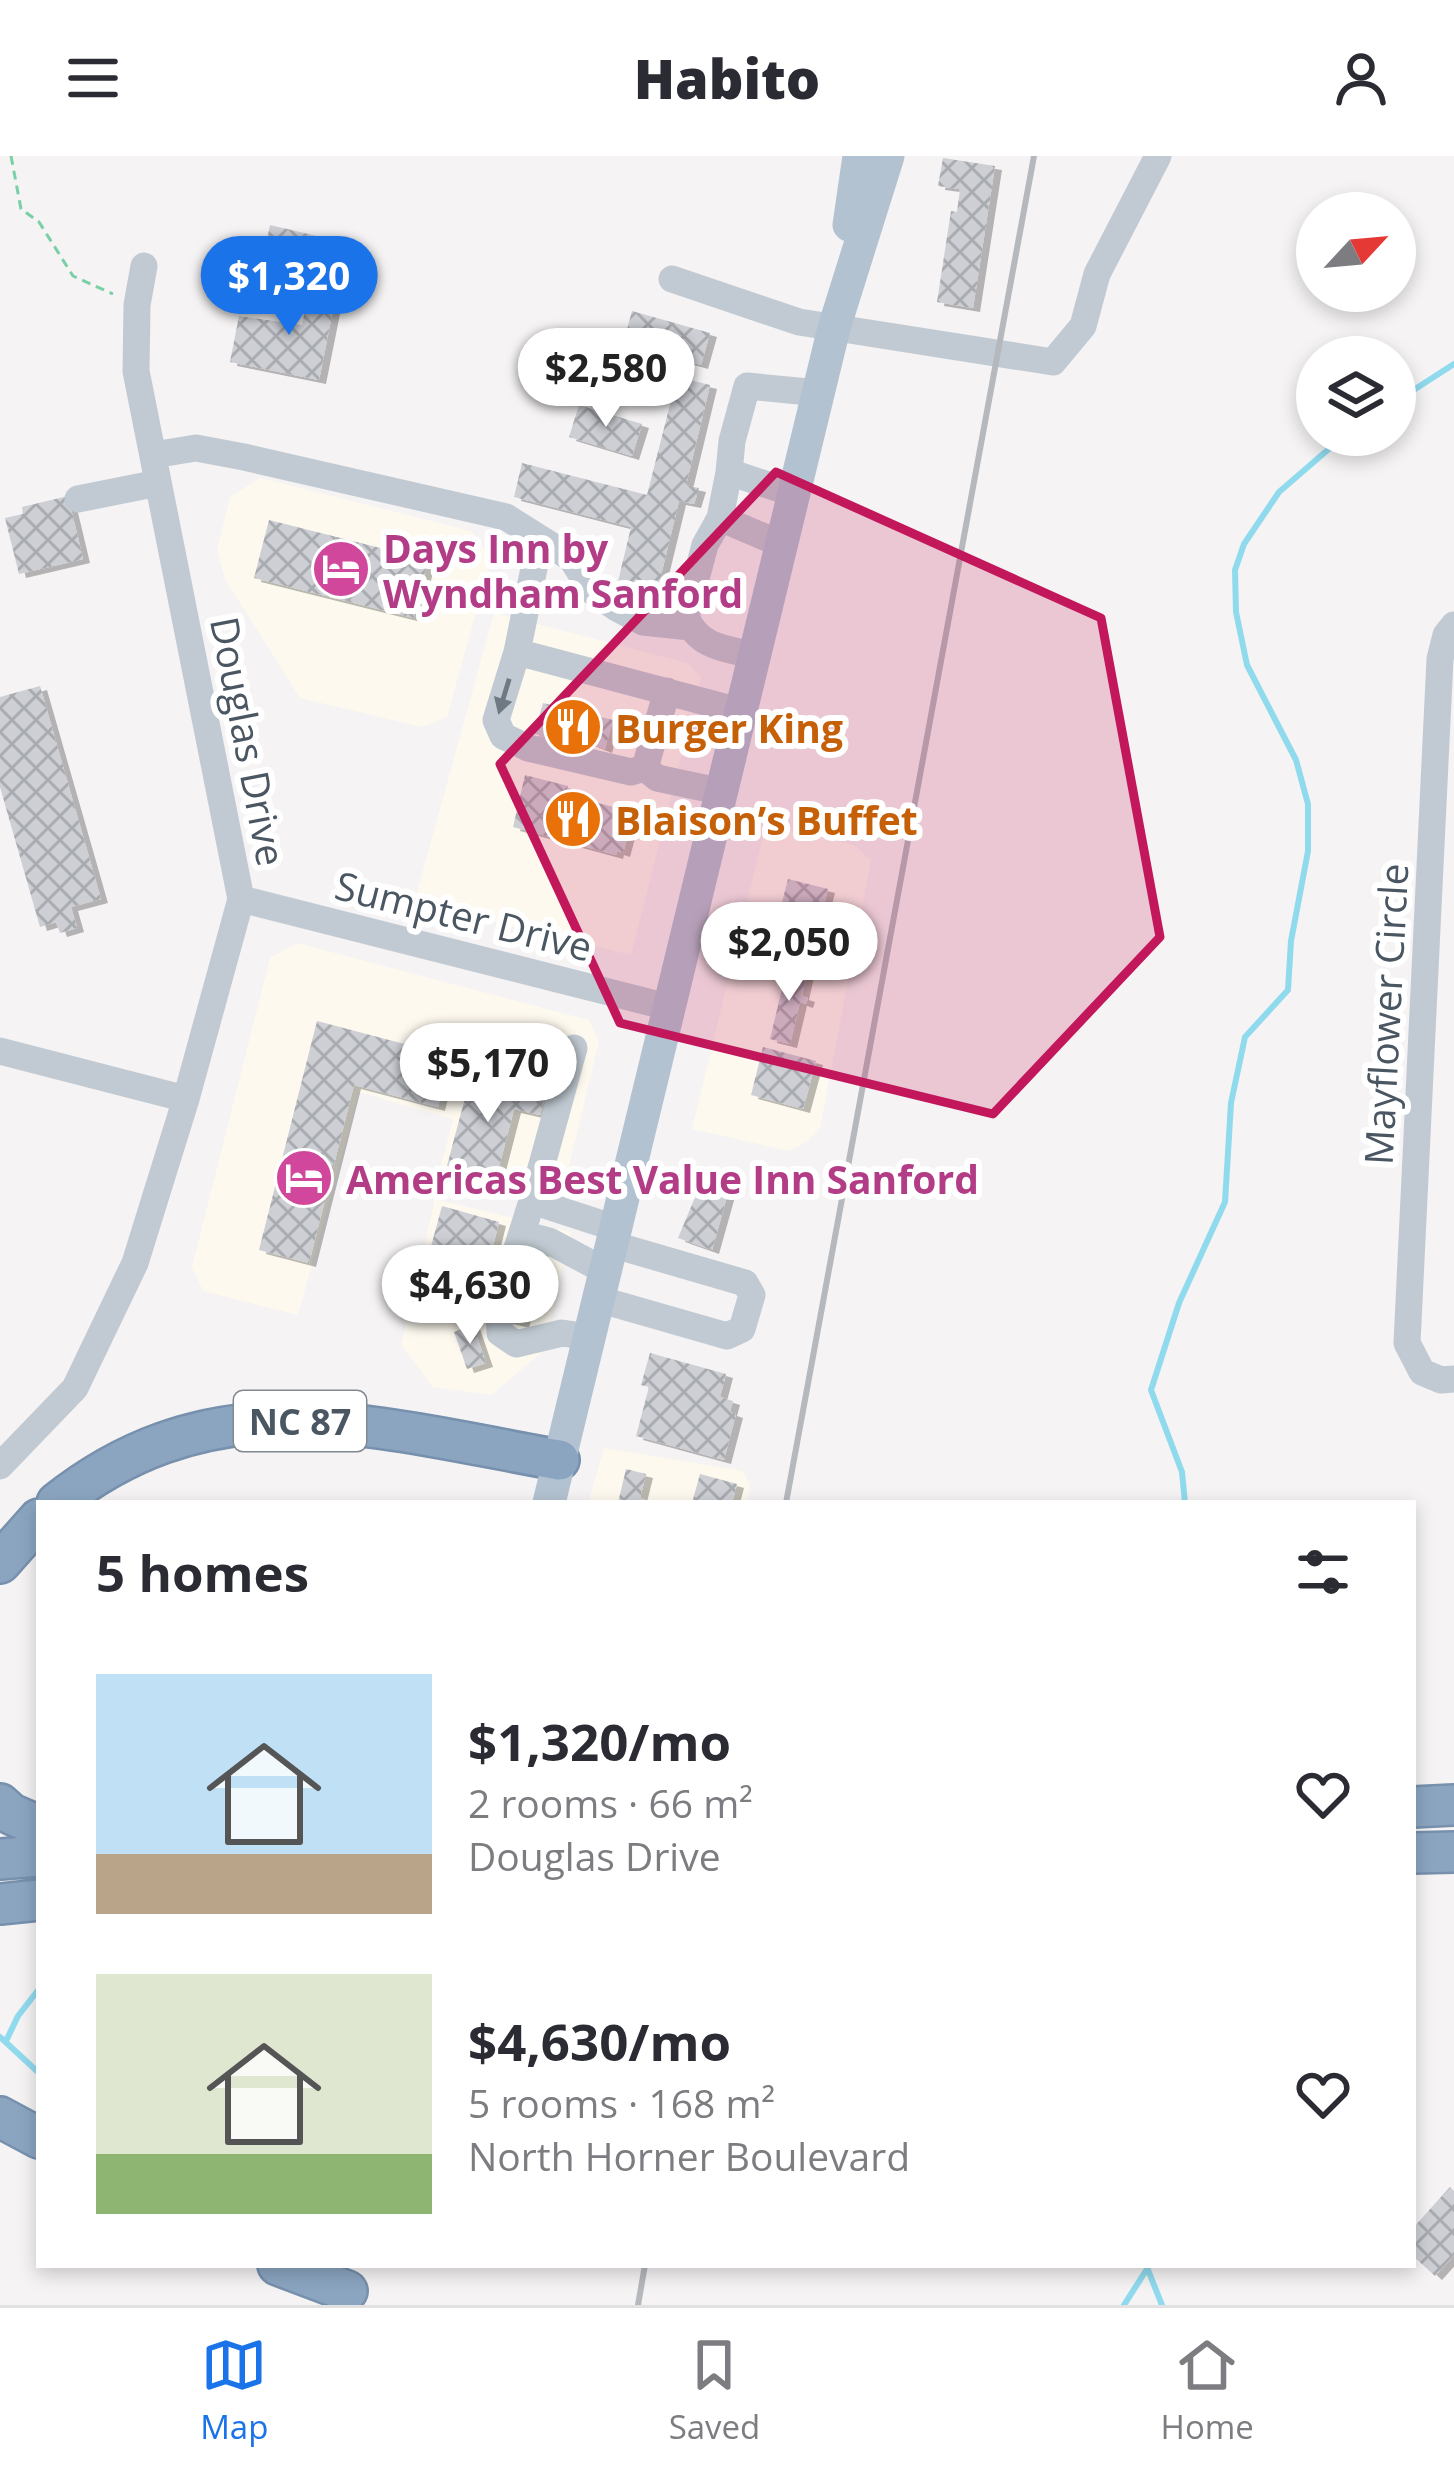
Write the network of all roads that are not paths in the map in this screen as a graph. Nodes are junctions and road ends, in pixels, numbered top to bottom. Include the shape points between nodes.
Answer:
1 (860, 156) edge
2 (888, 156) edge
3 (1157, 156) edge
4 (144, 266) dead end
5 (672, 279) dead end
6 (834, 328) junction
7 (819, 393) junction
8 (156, 469) junction
9 (729, 472) junction
10 (795, 494) junction
11 (78, 499) dead end
12 (720, 518) junction
13 (540, 539) junction
14 (783, 545) junction
15 (1454, 625) edge
16 (690, 627) junction
17 (517, 652) junction
18 (757, 656) junction
19 (667, 692) junction
20 (743, 712) junction
21 (645, 768) junction
22 (722, 792) junction
23 (241, 898) junction
24 (668, 1007) junction
25 (574, 1048) dead end
26 (0, 1051) edge
27 (186, 1099) junction
28 (532, 1202) junction
29 (523, 1234) junction
30 (607, 1261) junction
31 (589, 1337) junction
32 (1454, 1379) edge
33 (559, 1460) junction
34 (0, 1466) edge
35 (61, 1500) edge
36 (549, 1500) edge
37 (36, 1523) edge
38 (0, 1563) edge
39 (0, 1804) edge
40 (1454, 1805) edge
41 (1416, 1807) edge
42 (36, 1825) edge
43 (1454, 1852) edge
44 (1416, 1853) edge
45 (36, 1856) edge
46 (0, 1859) edge
47 (36, 1900) edge
48 (0, 1904) edge
49 (0, 2117) edge
50 (36, 2136) edge
51 (295, 2268) edge
52 (350, 2278) edge

1 - 6 main road
2 - 6 main road
3 - 6 street via 1097,274 1083,326 1052,362
4 - 8 street, Douglas Drive via 136,371
5 - 6 street
6 - 7 main road
7 - 9 street via 747,386
7 - 10 main road
8 - 11 street
8 - 13 street via 196,448 506,517
8 - 23 street, Douglas Drive
9 - 10 street
9 - 12 street
10 - 14 main road
12 - 14 street
12 - 16 street via 705,545
13 - 16 street via 572,558 592,591 615,607 644,622
13 - 17 street
14 - 18 main road
15 - 32 street, Mayflower Circle via 1440,659 1407,1327 1415,1364
16 - 18 street via 706,644
17 - 19 street
17 -> 21 street via 496,721 503,736 631,772
18 - 20 main road
19 - 20 street
19 - 21 street
20 - 22 main road
21 - 22 street
22 - 24 main road
23 - 24 street, Sumpter Drive
23 - 27 street, Douglas Drive
24 - 30 main road
25 - 28 street
26 - 27 street
27 - 34 street, Douglas Drive via 135,1263 75,1388
28 - 29 street
28 - 30 street
29 - 30 street
29 - 31 street via 499,1305 500,1333 516,1344
30 - 30 street via 746,1283 752,1295 742,1329 727,1336
30 - 31 main road
31 - 33 main road
33 - 35 highway, NC 87 via 346,1423 250,1422 144,1449
33 - 36 main road
37 - 38 highway
39 - 42 highway
40 - 41 highway
43 - 44 highway
45 - 46 highway
47 - 48 highway
49 - 50 highway
51 - 52 highway

